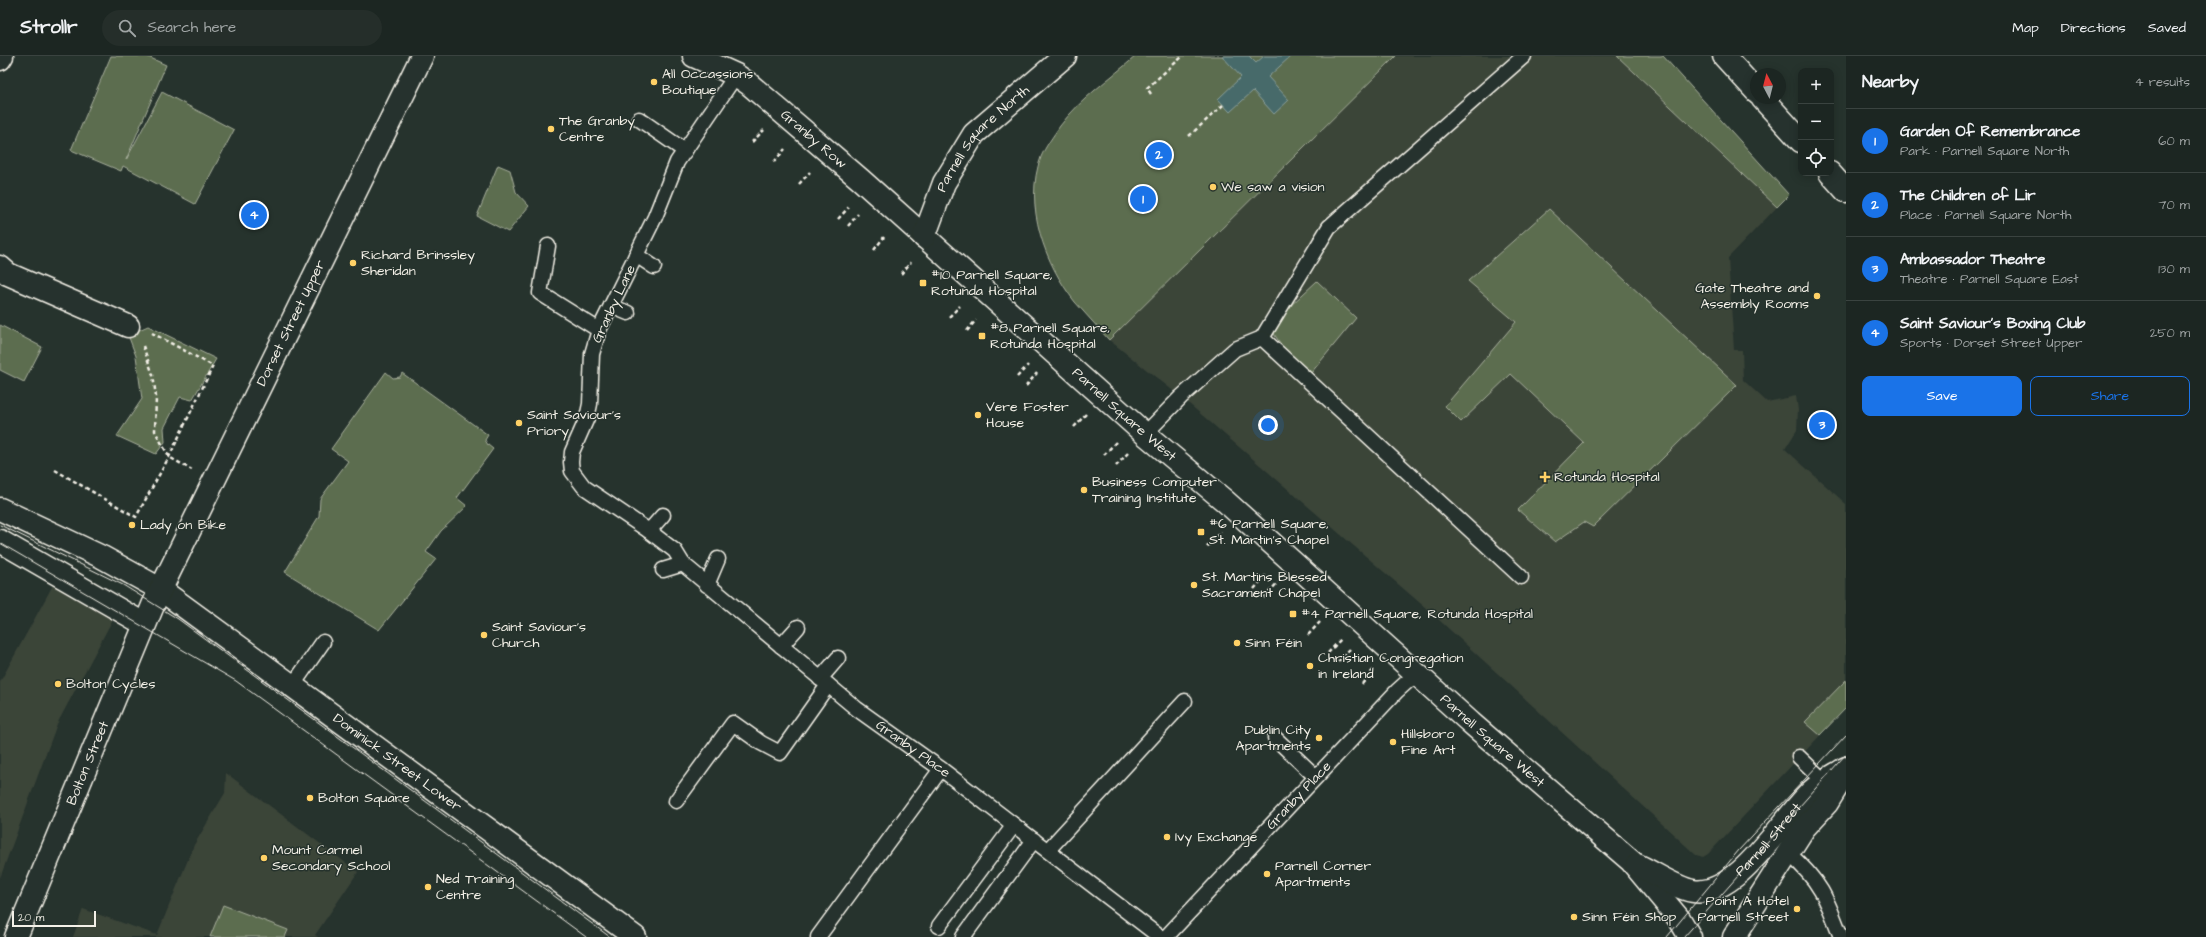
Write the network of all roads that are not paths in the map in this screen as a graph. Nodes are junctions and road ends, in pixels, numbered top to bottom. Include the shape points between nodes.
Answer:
1 (2, 56) edge
2 (422, 56) edge
3 (694, 56) edge
4 (1065, 56) edge
5 (1524, 56) edge
6 (1724, 56) edge
7 (0, 59) edge
8 (736, 75) junction
9 (1750, 84) edge
10 (1767, 104) edge
11 (639, 119) dead end
12 (1800, 140) edge
13 (685, 151) junction
14 (1833, 176) edge
15 (1846, 191) edge
16 (924, 238) junction
17 (548, 246) dead end
18 (636, 255) junction
19 (0, 267) edge
20 (654, 267) dead end
21 (611, 306) junction
22 (628, 314) dead end
23 (128, 326) road end
24 (599, 330) junction
25 (1262, 338) junction
26 (1145, 434) junction
27 (0, 509) edge
28 (663, 515) dead end
29 (649, 531) junction
30 (0, 541) edge
31 (676, 551) joint
32 (718, 560) dead end
33 (683, 564) junction
34 (663, 570) dead end
35 (1521, 577) dead end
36 (707, 585) junction
37 (160, 589) junction
38 (144, 624) junction
39 (798, 626) dead end
40 (323, 642) dead end
41 (781, 646) junction
42 (838, 658) dead end
43 (1417, 673) junction
44 (824, 682) junction
45 (293, 685) junction
46 (1185, 701) dead end
47 (1275, 738) dead end
48 (1799, 757) dead end
49 (1846, 768) edge
50 (941, 769) junction
51 (1846, 772) edge
52 (1316, 777) junction
53 (1825, 782) junction
54 (676, 801) dead end
55 (1014, 825) junction
56 (1034, 840) junction
57 (1048, 850) junction
58 (1788, 853) junction
59 (1631, 862) junction
60 (1682, 886) joint
61 (939, 926) dead end
62 (16, 937) edge
63 (635, 937) edge
64 (818, 937) edge
65 (963, 937) edge
66 (1160, 937) edge
67 (1166, 937) edge
68 (1690, 937) edge
69 (1734, 937) edge
70 (1841, 937) edge

1 - 7 main road
2 - 37 main road, Dorset Street Upper
3 - 8 main road, Granby Row
4 - 16 main road, Parnell Square North via 974,134 944,183
5 - 25 lane via 1330,227
6 - 9 main road
8 - 13 lane, Granby Lane
8 - 16 main road, Granby Row via 861,180
10 - 12 main road
11 - 13 lane
13 - 18 lane, Granby Lane via 677,162 655,217
14 - 15 main road
16 - 26 main road, Parnell Square West
17 - 24 lane via 540,293
18 - 20 lane
18 - 21 lane, Granby Lane
19 - 23 main road via 8,274
21 - 22 lane
21 - 24 lane, Granby Lane
24 - 29 lane, Granby Lane via 592,354 589,411 572,452 572,471 584,487
25 - 26 lane via 1235,349 1181,397
25 - 35 lane
26 - 43 main road, Parnell Square West
27 - 37 main road, Dominick Street Lower via 102,557
28 - 29 lane
29 - 31 lane, Granby Lane
30 - 38 main road
31 - 33 lane, Granby Place
32 - 36 lane
33 - 34 lane
33 - 36 lane, Granby Place
36 - 41 lane, Granby Place
37 - 38 main road, Bolton Street
37 - 45 main road, Dominick Street Lower
38 - 62 main road, Bolton Street
39 - 41 lane
40 - 45 lane
41 - 44 lane, Granby Place
42 - 44 lane
43 - 52 lane, Granby Place
43 - 59 main road, Parnell Square West via 1471,724
44 - 50 lane, Granby Place
44 - 54 lane via 780,753 733,723
45 - 63 main road, Dominick Street Lower
46 - 57 lane
47 - 52 lane
48 - 53 lane
49 - 53 main road, Parnell Street
50 - 55 lane, Granby Place
50 - 64 lane
51 - 58 main road, Parnell Street via 1827,803 1804,828
52 - 67 lane, Granby Place
53 - 60 main road, Parnell Street via 1807,796 1739,873 1722,885 1710,889 1694,891
55 - 56 lane, Granby Place
55 - 61 lane
56 - 57 lane, Granby Place
56 - 65 lane
57 - 66 lane, Granby Place
58 - 69 main road, Parnell Street
58 - 70 lane via 1804,867 1825,895
59 - 60 main road, Parnell Square West
59 - 68 main road, Parnell Square West via 1685,926

